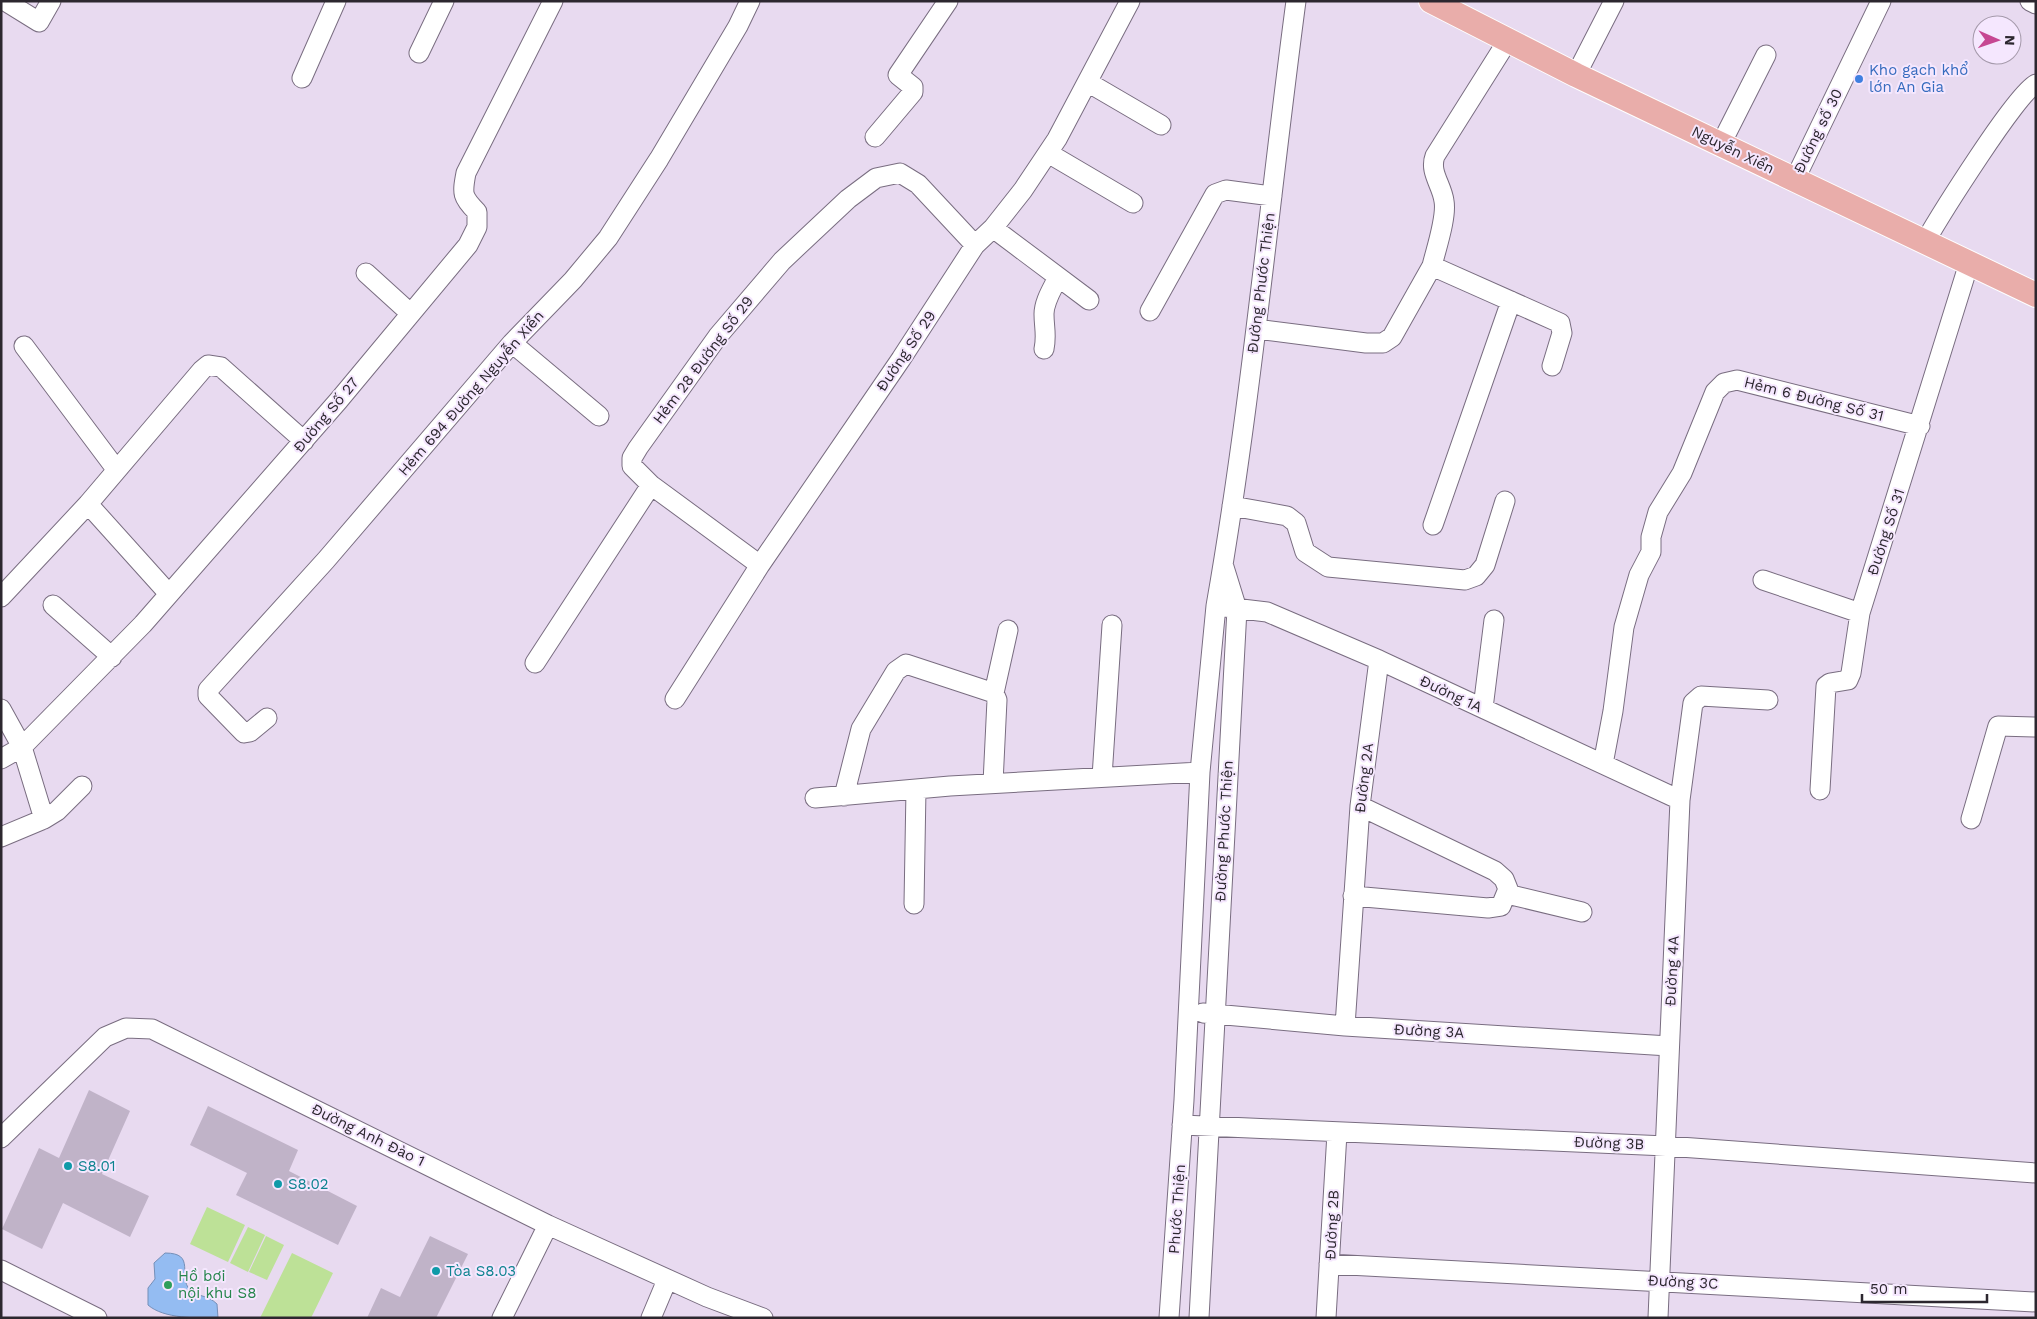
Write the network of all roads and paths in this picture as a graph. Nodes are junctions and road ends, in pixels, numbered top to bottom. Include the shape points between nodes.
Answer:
1 (5, 1) edge
2 (51, 1) edge
3 (336, 1) edge
4 (444, 1) edge
5 (553, 1) edge
6 (750, 1) edge
7 (948, 1) edge
8 (1130, 1) edge
9 (1296, 1) edge
10 (1431, 1) edge
11 (1614, 1) edge
12 (1881, 1) edge
13 (2030, 1) edge
14 (2036, 4) edge
15 (1508, 40) junction
16 (419, 53) dead end
17 (1766, 55) dead end
18 (1576, 75) junction
19 (302, 78) dead end
20 (1088, 83) junction
21 (2036, 84) edge
22 (1161, 125) dead end
23 (875, 137) dead end
24 (1721, 144) junction
25 (1048, 152) junction
26 (1795, 179) junction
27 (1272, 196) junction
28 (1133, 203) dead end
29 (993, 228) junction
30 (1925, 242) junction
31 (975, 245) junction
32 (1969, 263) junction
33 (1432, 266) junction
34 (366, 273) dead end
35 (1058, 277) junction
36 (2036, 295) edge
37 (1089, 300) dead end
38 (1511, 301) junction
39 (1150, 311) dead end
40 (410, 313) junction
41 (1256, 329) junction
42 (512, 343) junction
43 (24, 346) dead end
44 (1044, 349) dead end
45 (1552, 366) dead end
46 (599, 416) dead end
47 (1920, 426) junction
48 (304, 441) junction
49 (116, 469) junction
50 (651, 486) junction
51 (1505, 501) dead end
52 (88, 504) junction
53 (1232, 506) junction
54 (1433, 525) dead end
55 (1224, 564) junction
56 (760, 565) junction
57 (1763, 580) dead end
58 (169, 594) junction
59 (1, 597) edge
60 (53, 605) dead end
61 (1216, 606) junction
62 (1237, 609) junction
63 (1860, 613) junction
64 (1494, 620) dead end
65 (1112, 625) dead end
66 (1008, 630) dead end
67 (112, 658) junction
68 (1379, 660) junction
69 (535, 663) dead end
70 (994, 693) junction
71 (675, 699) dead end
72 (1768, 700) dead end
73 (1483, 708) junction
74 (1, 709) edge
75 (267, 718) dead end
76 (2036, 727) edge
77 (22, 747) junction
78 (1, 759) edge
79 (1603, 764) junction
80 (1200, 772) junction
81 (1102, 778) junction
82 (993, 783) junction
83 (82, 786) dead end
84 (916, 788) junction
85 (1820, 790) dead end
86 (844, 796) junction
87 (815, 798) dead end
88 (1680, 800) junction
89 (1360, 806) junction
90 (44, 819) junction
91 (1971, 819) dead end
92 (1, 837) edge
93 (1507, 894) junction
94 (1353, 896) junction
95 (914, 904) dead end
96 (1582, 912) dead end
97 (1189, 1012) junction
98 (1214, 1013) junction
99 (1345, 1026) junction
100 (1669, 1046) junction
101 (1184, 1100) joint
102 (1209, 1100) joint
103 (1182, 1126) junction
104 (1209, 1127) junction
105 (1337, 1133) junction
106 (1, 1138) edge
107 (1666, 1146) junction
108 (2036, 1173) edge
109 (548, 1225) junction
110 (1329, 1264) junction
111 (1, 1270) edge
112 (667, 1280) junction
113 (1660, 1280) junction
114 (2036, 1302) edge
115 (97, 1318) edge
116 (502, 1318) edge
117 (651, 1318) edge
118 (763, 1318) edge
119 (1169, 1318) edge
120 (1199, 1318) edge
121 (1326, 1318) edge
122 (1658, 1318) edge

1 - 2 street via 39,22
3 - 19 street
4 - 16 street
5 - 40 street, Đường Số 27 via 466,173 463,191 465,200 476,212 477,227 468,245
6 - 42 street, Hẻm 694 Đường Nguyễn Xiển via 669,142 608,238 573,280
7 - 23 street via 898,75 913,87 913,92
8 - 20 street, Đường Số 29
9 - 27 street, Đường Phước Thiện
10 - 15 main road, Nguyễn Xiển
11 - 18 street
12 - 26 street, Đường số 30
13 - 14 street
15 - 18 main road, Nguyễn Xiển
15 - 33 street via 1435,156 1436,178 1444,201
17 - 24 street
18 - 24 main road, Nguyễn Xiển
20 - 22 street
20 - 25 street, Đường Số 29
21 - 30 street via 2026,91 2006,119
24 - 26 main road, Nguyễn Xiển
25 - 28 street
25 - 29 street, Đường Số 29
26 - 30 main road, Nguyễn Xiển
27 - 39 street via 1226,190 1215,194
27 - 41 street, Đường Phước Thiện
29 - 31 street, Đường Số 29
29 - 35 street
30 - 32 main road, Nguyễn Xiển
31 - 50 street, Hẻm 28 Đường Số 29 via 918,184 900,173 876,178 848,198 782,261 718,336 638,448 632,458 632,466
31 - 56 street, Đường Số 29
32 - 36 main road, Nguyễn Xiển
32 - 47 street, Đường Số 31
33 - 38 street
33 - 41 street via 1392,337 1383,343 1330,340
34 - 40 street
35 - 37 street
35 - 44 street via 1046,302
38 - 45 street via 1560,323 1562,333
38 - 54 street
40 - 48 street, Đường Số 27
41 - 53 street, Đường Phước Thiện
42 - 46 street
42 - 75 street, Hẻm 694 Đường Nguyễn Xiển via 326,560 208,690 208,696 244,733
43 - 49 street
47 - 63 street, Đường Số 31
47 - 79 street, Hẻm 6 Đường Số 31 via 1737,380 1724,383 1715,392 1682,473 1658,512 1651,537 1651,552 1639,576 1624,627
48 - 49 street via 221,367 208,365
48 - 58 street, Đường Số 27
49 - 52 street
50 - 56 street, Hẻm 28 Đường Số 29
50 - 69 street
51 - 53 street via 1485,565 1476,576 1465,580 1328,567 1305,552 1296,523 1286,516
52 - 58 street
52 - 59 street
53 - 55 street, Đường Phước Thiện
55 - 61 street, Đường Phước Thiện
55 - 62 street, Đường Phước Thiện
56 - 71 street, Đường Số 29
57 - 63 street
58 - 67 street, Đường Số 27
60 - 67 street
61 - 62 street, Đường 1A
61 - 80 street, Đường Phước Thiện
62 - 68 street, Đường 1A via 1267,612
62 - 98 street, Đường Phước Thiện
63 - 85 street, Đường Số 31 via 1848,680 1826,686
64 - 73 street
65 - 81 street
66 - 70 street
67 - 77 street, Đường Số 27
68 - 73 street, Đường 1A
68 - 89 street, Đường 2A
70 - 82 street via 997,700
70 - 86 street via 912,665 901,666 861,729
72 - 88 street, Đường 4A via 1700,696 1693,703
73 - 79 street, Đường 1A
74 - 77 street
76 - 91 street via 1998,726
77 - 78 street, Đường Số 27
77 - 90 street
79 - 88 street, Đường 1A
80 - 81 street
80 - 97 street, Đường Phước Thiện
81 - 82 street
82 - 84 street
83 - 90 street
84 - 86 street
84 - 95 street
86 - 87 street
88 - 100 street, Đường 4A
89 - 93 street via 1495,871 1504,879
89 - 94 street, Đường 2A
90 - 92 street
93 - 94 street via 1501,906 1488,908
93 - 96 street
94 - 99 street, Đường 2A
97 - 98 street, Đường 3A
97 - 101 street, Đường Phước Thiện
98 - 99 street, Đường 3A
98 - 102 street, Đường Phước Thiện
99 - 100 street, Đường 3A
100 - 107 street, Đường 4A
101 - 103 street, Phước Thiện
102 - 104 street, Phước Thiện
103 - 104 street, Đường 3B
103 - 119 street, Phước Thiện
104 - 105 street, Đường 3B
104 - 120 street, Phước Thiện
105 - 107 street, Đường 3B
105 - 110 street, Đường 2B
106 - 109 street, Đường Anh Đào 1 via 105,1037 126,1028 146,1027
107 - 108 street, Đường 3B
107 - 113 street, Đường 4A
109 - 112 street, Đường Anh Đào 1
109 - 116 street
110 - 113 street, Đường 3C
110 - 121 street, Đường 2B
111 - 115 street
112 - 117 street
112 - 118 street, Đường Anh Đào 1
113 - 114 street, Đường 3C
113 - 122 street, Đường 4A

